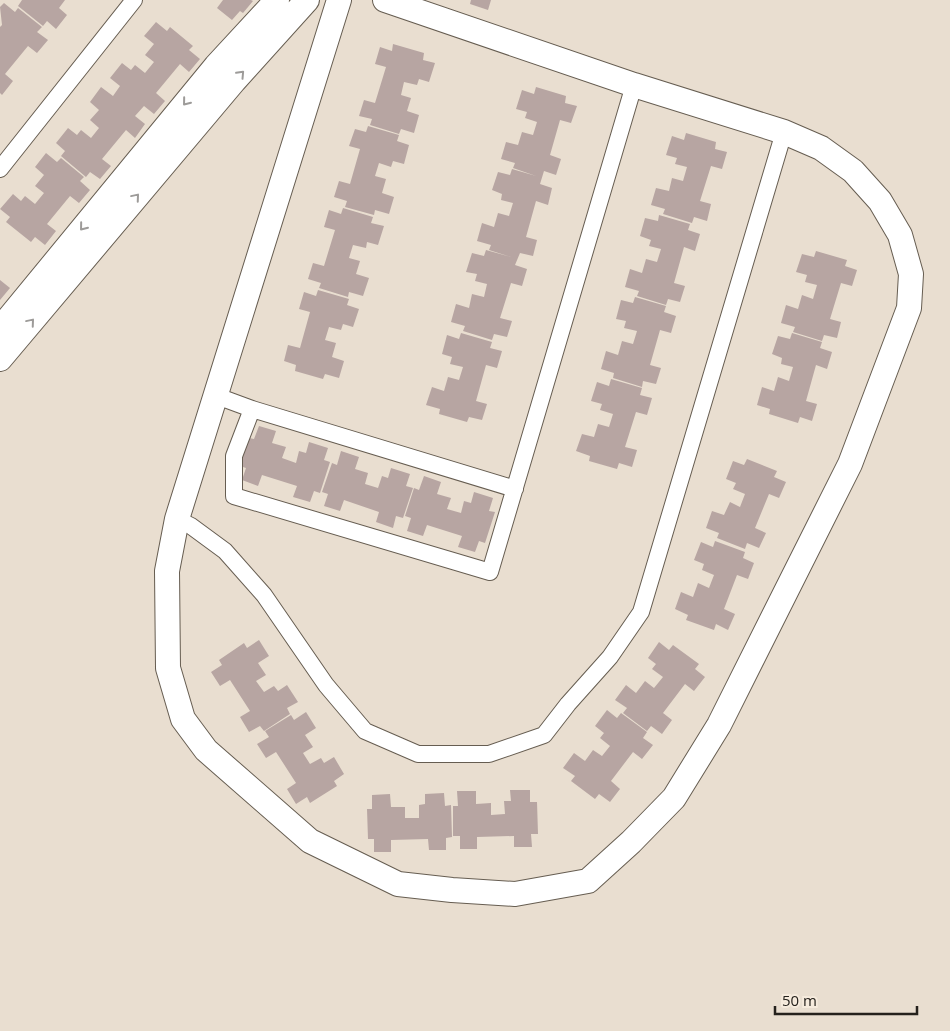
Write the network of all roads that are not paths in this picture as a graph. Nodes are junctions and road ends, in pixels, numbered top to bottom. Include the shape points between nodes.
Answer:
1 (134, 0) edge
2 (277, 0) edge
3 (307, 0) edge
4 (339, 0) edge
5 (385, 0) edge
6 (634, 85) junction
7 (784, 132) junction
8 (0, 169) edge
9 (0, 329) edge
10 (0, 359) edge
11 (214, 395) junction
12 (252, 409) junction
13 (515, 489) junction
14 (177, 519) junction

1 - 8 street
2 -> 9 street via 216,66
10 -> 3 street via 234,81
4 - 11 street
5 - 6 street
6 - 7 street
6 - 13 street
7 - 14 street via 641,612 610,657 544,735 489,754 418,754 365,731 326,685 264,595 225,551
7 - 14 street via 821,148 854,171 880,200 900,235 911,274 909,308 850,464 719,725 674,798 588,880 515,894 398,884 310,841 206,750 182,719 168,668 167,571
11 - 12 street
11 - 14 street
12 - 13 street
12 - 13 street via 234,456 234,496 490,572

